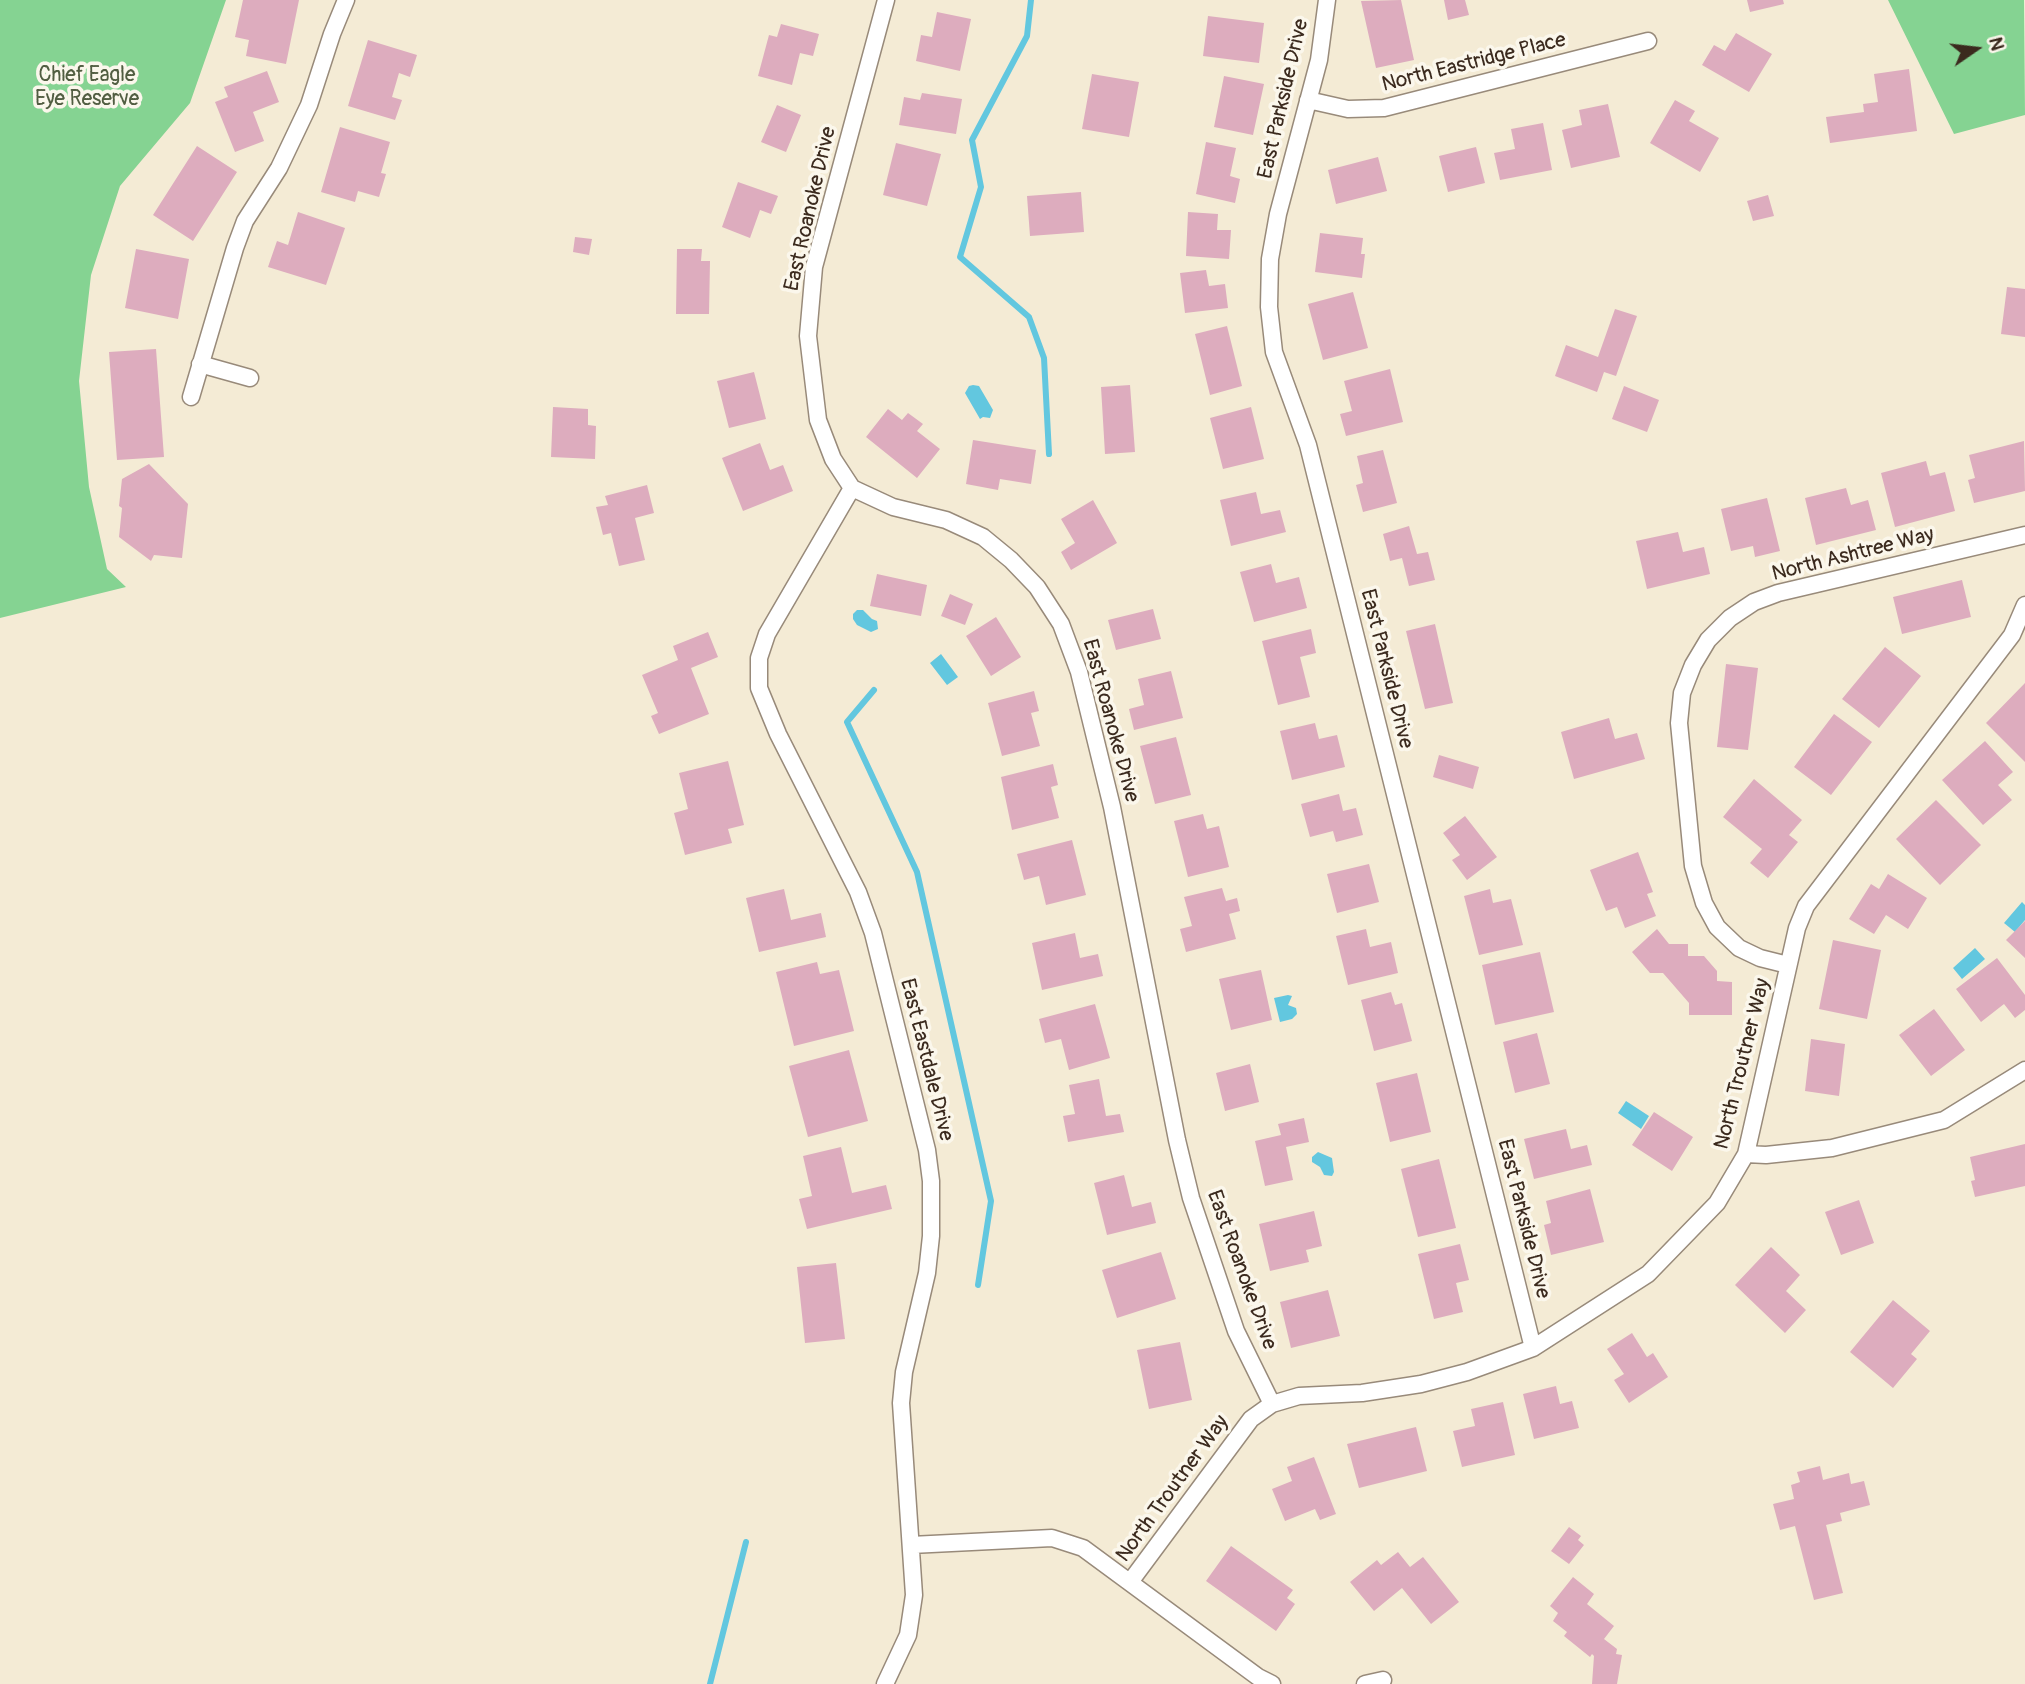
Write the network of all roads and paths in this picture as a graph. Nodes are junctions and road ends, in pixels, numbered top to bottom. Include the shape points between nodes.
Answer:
1 (346, 0) edge
2 (886, 0) edge
3 (1327, 0) edge
4 (1648, 41) dead end
5 (1308, 100) junction
6 (200, 364) junction
7 (250, 378) dead end
8 (191, 397) dead end
9 (852, 488) junction
10 (2025, 536) edge
11 (2025, 605) edge
12 (1788, 965) junction
13 (2025, 1070) edge
14 (1746, 1153) junction
15 (1533, 1348) junction
16 (1272, 1404) junction
17 (911, 1545) junction
18 (1130, 1583) junction
19 (1383, 1680) dead end
20 (885, 1684) edge
21 (1272, 1684) edge
22 (1365, 1684) edge

1 - 6 street via 309,105 238,239
2 - 9 street, East Roanoke Drive via 814,267 809,306 818,420 833,459
3 - 5 street, East Parkside Drive
4 - 5 street, North Eastridge Place via 1384,108 1348,109
5 - 15 street, East Parkside Drive via 1270,259 1274,352 1308,445
6 - 7 street
6 - 8 street
9 - 16 street, East Roanoke Drive via 983,537 1037,587 1061,624 1079,672 1112,807 1191,1198 1236,1331
9 - 17 street, East Eastdale Drive via 767,634 759,658 759,688 859,892 927,1150 931,1236 901,1403
10 - 12 street, North Ashtree Way via 1778,593 1730,618 1708,640 1693,665 1682,693 1679,723 1693,866 1704,903 1717,927 1739,948
11 - 12 street, North Troutner Way via 2012,635 1806,906
12 - 14 street, North Troutner Way
13 - 14 street via 1944,1120 1832,1148
14 - 15 street, North Troutner Way via 1717,1203 1648,1274
15 - 16 street, North Troutner Way via 1421,1384 1300,1396
16 - 18 street, North Troutner Way via 1251,1419
17 - 18 street via 1052,1538 1083,1548
17 - 20 street, East Eastdale Drive via 914,1595 908,1635
18 - 21 street
19 - 22 street

